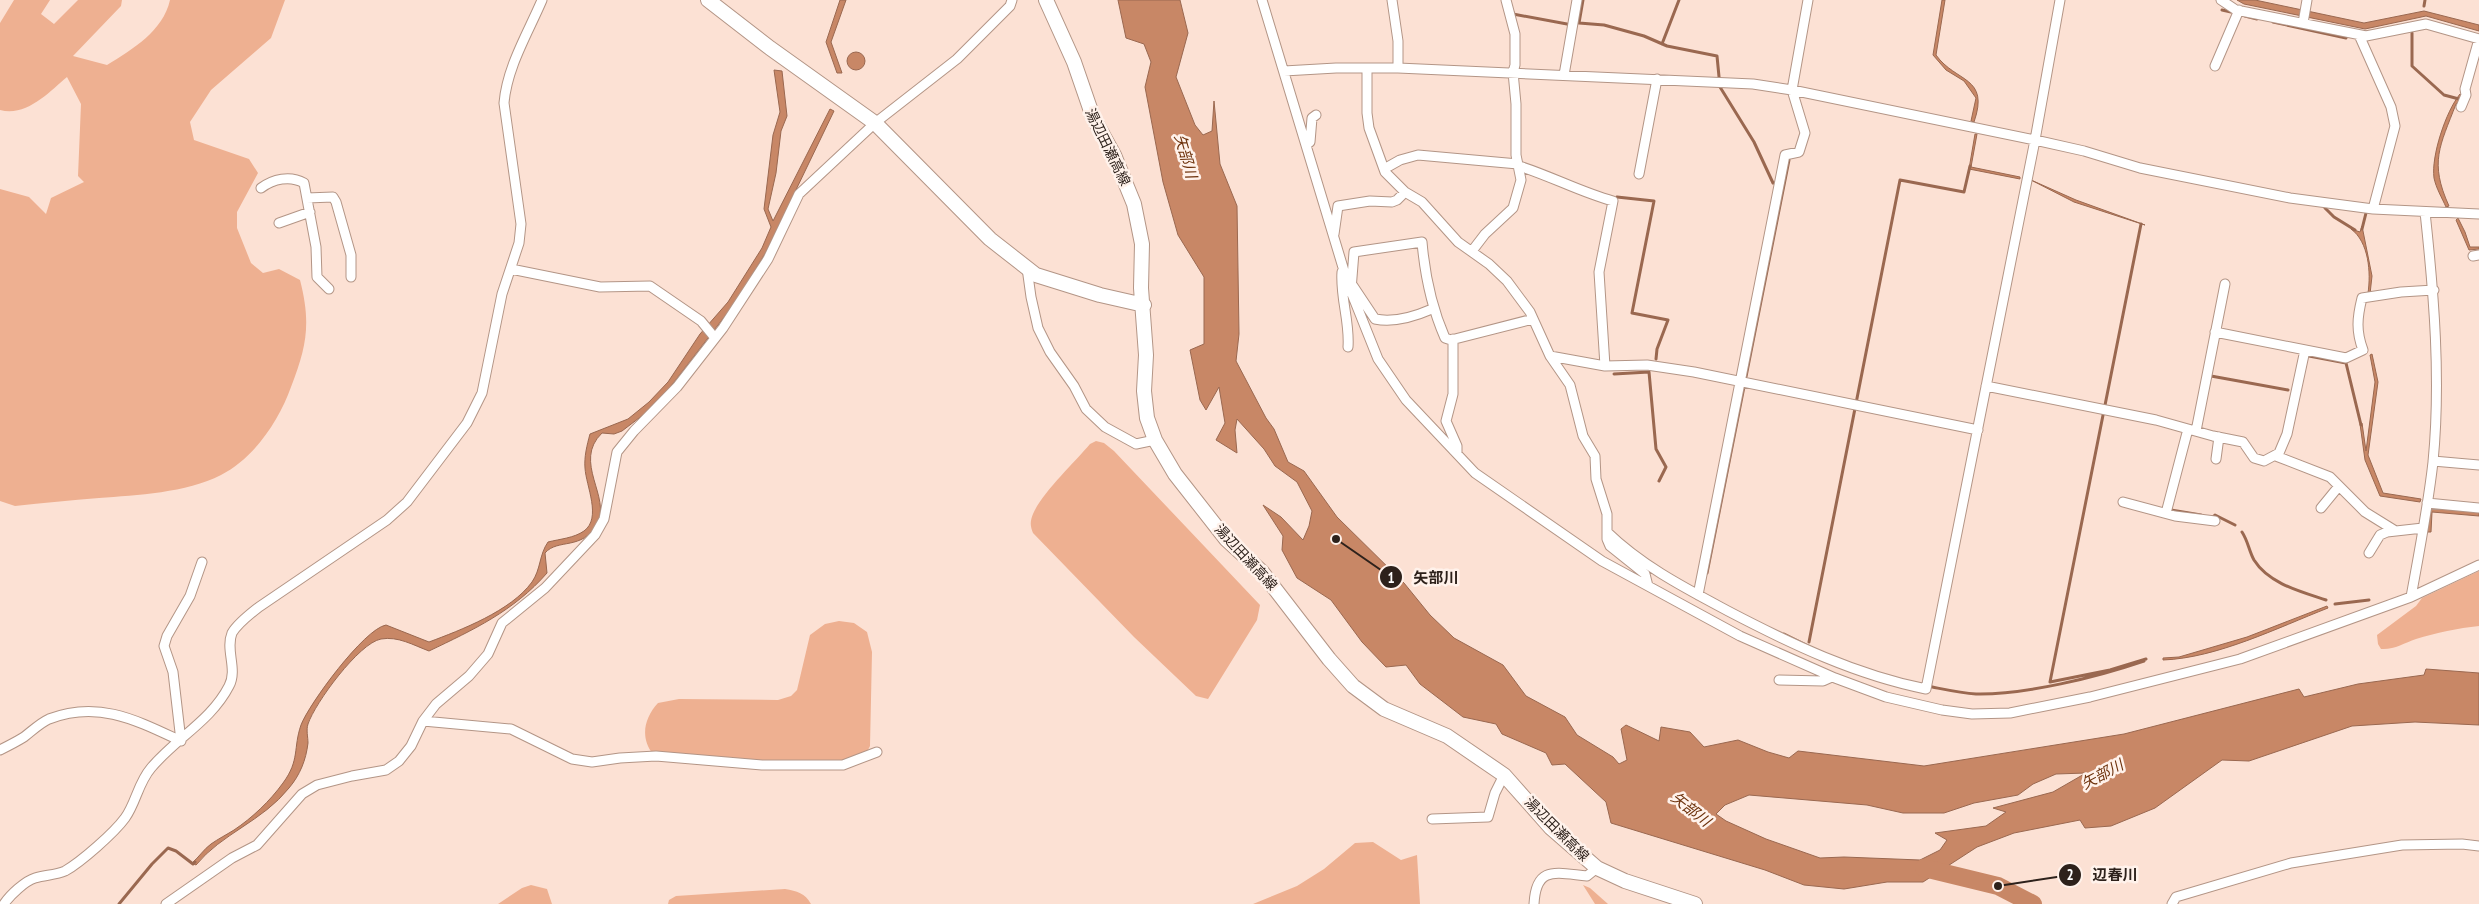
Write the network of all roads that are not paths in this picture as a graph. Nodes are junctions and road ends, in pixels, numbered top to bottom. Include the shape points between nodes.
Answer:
1 (542, 0) edge
2 (708, 0) edge
3 (1012, 0) edge
4 (1046, 0) edge
5 (1262, 0) edge
6 (1392, 0) edge
7 (1506, 0) edge
8 (1577, 0) edge
9 (1808, 0) edge
10 (2060, 0) edge
11 (2221, 0) edge
12 (2239, 10) junction
13 (2305, 12) edge
14 (2359, 35) junction
15 (2479, 39) edge
16 (2216, 66) dead end
17 (1367, 68) junction
18 (1398, 68) junction
19 (1284, 71) junction
20 (1513, 72) junction
21 (1564, 75) junction
22 (1657, 79) junction
23 (1792, 90) junction
24 (2461, 107) dead end
25 (1316, 115) dead end
26 (875, 123) junction
27 (2035, 140) junction
28 (1306, 145) junction
29 (1519, 165) junction
30 (1384, 169) junction
31 (1639, 174) dead end
32 (261, 188) dead end
33 (1405, 192) junction
34 (307, 198) junction
35 (2373, 210) junction
36 (310, 212) junction
37 (2425, 212) junction
38 (2479, 214) edge
39 (279, 223) dead end
40 (1334, 237) junction
41 (1472, 251) junction
42 (1343, 266) junction
43 (1027, 268) junction
44 (511, 269) junction
45 (351, 276) dead end
46 (2225, 284) dead end
47 (1352, 288) junction
48 (329, 289) dead end
49 (2434, 290) junction
50 (1144, 305) junction
51 (1432, 309) junction
52 (1533, 319) junction
53 (2215, 332) junction
54 (714, 338) junction
55 (1453, 339) junction
56 (1348, 347) dead end
57 (2305, 350) junction
58 (1550, 356) junction
59 (1605, 366) junction
60 (1740, 383) junction
61 (1986, 386) junction
62 (1978, 430) junction
63 (2192, 430) junction
64 (2219, 437) junction
65 (1155, 440) junction
66 (1457, 453) junction
67 (2276, 456) junction
68 (2216, 458) dead end
69 (2433, 461) junction
70 (2479, 465) edge
71 (2339, 486) junction
72 (2123, 502) dead end
73 (2427, 503) junction
74 (2321, 508) dead end
75 (2479, 508) edge
76 (2166, 513) junction
77 (2215, 521) dead end
78 (2423, 528) junction
79 (2394, 530) junction
80 (1607, 532) junction
81 (2369, 553) dead end
82 (202, 562) dead end
83 (2479, 565) edge
84 (1648, 586) junction
85 (1698, 595) junction
86 (2411, 597) junction
87 (1832, 677) junction
88 (1778, 680) dead end
89 (423, 720) junction
90 (181, 741) junction
91 (0, 750) edge
92 (877, 752) dead end
93 (1504, 775) junction
94 (1432, 819) dead end
95 (2479, 846) edge
96 (1596, 868) junction
97 (2190, 893) junction
98 (4, 904) edge
99 (166, 904) edge
100 (1534, 904) edge
101 (1695, 904) edge
102 (2172, 904) edge
103 (2186, 904) edge

1 - 44 street via 506,86 504,103 521,224
2 - 26 main road
3 - 26 street via 1010,6 957,59
4 - 50 main road, 湯辺田瀬高線 via 1074,62 1090,110 1114,154 1134,204 1142,244
5 - 19 street
6 - 18 street
7 - 20 street via 1515,34
8 - 21 street
9 - 23 street
10 - 27 street
11 - 12 street
12 - 13 street
12 - 16 street
13 - 14 street
14 - 15 street via 2426,24
14 - 35 street via 2391,107 2395,126
15 - 24 street
17 - 18 street
17 - 19 street
17 - 30 street via 1369,128
18 - 20 street
19 - 28 street
20 - 21 street
20 - 29 street
21 - 22 street
22 - 23 street via 1753,84
22 - 31 street
23 - 27 street
23 - 60 street via 1805,133 1799,152 1785,155
25 - 28 street via 1312,118 1310,142
26 - 43 main road via 990,240
26 - 54 street via 799,194 768,259
27 - 35 street via 2200,182
27 - 61 street
28 - 40 street
29 - 30 street via 1418,155
29 - 41 street via 1521,180 1513,208
29 - 59 street via 1613,202 1599,272
30 - 33 street
32 - 34 street via 271,180 302,181
33 - 40 street via 1392,202 1370,201 1338,206
33 - 41 street via 1422,202 1442,228
34 - 36 street
34 - 45 street via 328,196 336,202 350,255
35 - 37 street
36 - 39 street
36 - 48 street via 317,276
37 - 38 street
37 - 49 street
40 - 42 street
41 - 52 street via 1507,282
42 - 47 street
42 - 56 street via 1341,288
43 - 50 main road via 1058,283
43 - 65 street via 1038,328 1086,408 1105,427 1136,444
44 - 54 street via 600,287 650,286 701,321
44 - 90 street via 502,294 482,393 466,423 407,502 241,622 229,644 231,683 207,718
46 - 53 street
47 - 51 street via 1375,320 1417,315
47 - 51 street via 1354,252 1422,242
47 - 66 street via 1378,359 1406,400
49 - 57 street via 2362,298 2356,320 2363,350 2346,358
49 - 69 street via 2436,389
50 - 65 main road, 湯辺田瀬高線 via 1144,390 1147,418
51 - 55 street via 1445,338
52 - 55 street
52 - 58 street
53 - 57 street
53 - 63 street
54 - 89 street via 677,387 617,452 604,519 595,535 545,588 502,623 488,654
55 - 66 street via 1453,394 1446,421 1458,446
57 - 67 street via 2287,434
58 - 59 street
58 - 80 street via 1570,385 1583,436 1595,456 1596,479 1607,514
59 - 60 street via 1647,365
60 - 62 street
60 - 85 street
61 - 62 street
61 - 63 street
62 - 85 street via 1926,690 1869,675 1828,658
63 - 64 street
63 - 76 street
64 - 67 street via 2243,442 2254,458 2260,460
64 - 68 street
65 - 93 main road, 湯辺田瀬高線 via 1175,474 1226,539 1262,572 1353,686 1384,709 1447,736
66 - 84 street via 1483,479 1602,561
67 - 71 street via 2330,477
69 - 70 street
69 - 73 street
71 - 74 street
71 - 79 street via 2365,512
72 - 76 street
73 - 75 street
73 - 78 street
76 - 77 street
78 - 79 street
78 - 86 street
79 - 81 street via 2380,535
80 - 84 street via 1610,546 1645,574
80 - 85 street via 1660,574
82 - 90 street via 190,596 164,646 173,672
83 - 86 street
84 - 87 street via 1740,636
86 - 87 street via 2240,659 2010,713 1972,714 1942,710 1886,697
87 - 88 street via 1823,681
89 - 92 street via 511,729 572,758 592,762 656,756 762,765 843,765
89 - 99 street via 411,746 399,761 386,770 316,785 302,794 257,845 232,858
90 - 91 street via 129,717 100,711 74,712 47,720
90 - 98 street via 151,768 125,818 82,860 64,872 33,878
93 - 94 street via 1488,817
93 - 96 main road, 湯辺田瀬高線 via 1551,828
95 - 97 street via 2402,845 2291,863
96 - 100 street via 1587,876 1553,873 1538,880
96 - 101 main road, 湯辺田瀬高線
97 - 102 street via 2176,897
97 - 103 street

